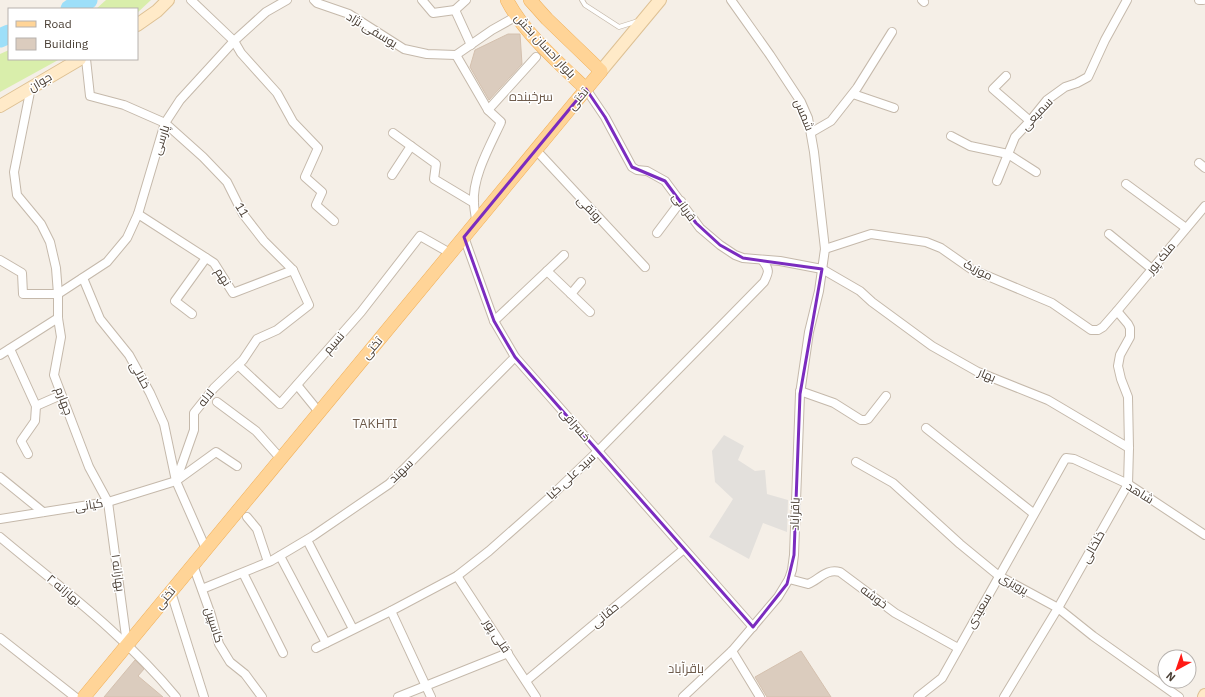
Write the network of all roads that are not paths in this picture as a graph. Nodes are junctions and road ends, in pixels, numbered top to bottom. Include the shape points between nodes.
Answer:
1 (168, 0) edge
2 (191, 0) edge
3 (287, 0) edge
4 (314, 0) edge
5 (422, 0) edge
6 (466, 0) edge
7 (507, 0) edge
8 (530, 0) edge
9 (582, 0) edge
10 (660, 0) edge
11 (731, 0) edge
12 (1127, 0) edge
13 (1199, 0) edge
14 (1203, 0) edge
15 (455, 10) junction
16 (516, 16) junction
17 (644, 19) junction
18 (138, 23) edge
19 (892, 32) dead end
20 (234, 41) junction
21 (572, 43) junction
22 (471, 45) junction
23 (456, 55) junction
24 (536, 58) dead end
25 (78, 60) edge
26 (86, 60) edge
27 (558, 61) junction
28 (601, 71) junction
29 (1006, 76) dead end
30 (31, 87) junction
31 (586, 89) junction
32 (853, 94) junction
33 (0, 106) edge
34 (894, 108) dead end
35 (488, 110) junction
36 (1030, 121) junction
37 (165, 123) junction
38 (812, 132) junction
39 (393, 134) dead end
40 (951, 136) dead end
41 (411, 146) junction
42 (536, 150) junction
43 (1008, 154) junction
44 (1036, 172) dead end
45 (392, 175) dead end
46 (997, 181) dead end
47 (1126, 184) dead end
48 (681, 201) junction
49 (474, 203) junction
50 (1205, 206) edge
51 (138, 214) junction
52 (334, 221) dead end
53 (476, 222) junction
54 (1186, 228) junction
55 (657, 233) dead end
56 (1108, 234) dead end
57 (464, 237) junction
58 (825, 249) junction
59 (450, 253) junction
60 (564, 255) dead end
61 (206, 258) junction
62 (0, 260) edge
63 (762, 260) junction
64 (645, 266) dead end
65 (822, 269) junction
66 (1152, 269) junction
67 (293, 270) junction
68 (546, 272) junction
69 (83, 278) junction
70 (581, 282) dead end
71 (58, 294) junction
72 (571, 294) junction
73 (309, 305) joint
74 (1117, 311) junction
75 (590, 312) dead end
76 (192, 314) dead end
77 (58, 318) junction
78 (494, 321) junction
79 (10, 348) junction
80 (0, 355) edge
81 (515, 357) junction
82 (238, 365) junction
83 (297, 385) junction
84 (800, 391) junction
85 (61, 395) junction
86 (886, 396) dead end
87 (217, 402) dead end
88 (36, 406) junction
89 (319, 412) junction
90 (926, 428) dead end
91 (1129, 448) junction
92 (598, 451) junction
93 (28, 454) dead end
94 (1070, 458) joint
95 (280, 459) junction
96 (856, 462) dead end
97 (237, 466) dead end
98 (0, 477) edge
99 (176, 481) junction
100 (1128, 484) junction
101 (108, 502) junction
102 (43, 512) junction
103 (1033, 513) junction
104 (247, 516) dead end
105 (0, 518) edge
106 (1205, 535) edge
107 (0, 536) edge
108 (307, 540) junction
109 (206, 549) junction
110 (684, 549) junction
111 (280, 556) junction
112 (268, 562) junction
113 (193, 564) junction
114 (243, 573) junction
115 (457, 576) junction
116 (999, 576) junction
117 (788, 579) junction
118 (202, 589) junction
119 (171, 592) junction
120 (1058, 608) junction
121 (391, 611) junction
122 (754, 627) junction
123 (353, 629) junction
124 (0, 638) edge
125 (326, 643) junction
126 (127, 644) junction
127 (316, 648) dead end
128 (958, 648) junction
129 (732, 651) junction
130 (283, 653) dead end
131 (508, 653) junction
132 (526, 681) junction
133 (426, 686) junction
134 (75, 697) edge
135 (84, 697) edge
136 (176, 697) edge
137 (204, 697) edge
138 (262, 697) edge
139 (398, 697) edge
140 (431, 697) edge
141 (536, 697) edge
142 (683, 697) edge
143 (760, 697) edge
144 (918, 697) edge
145 (1004, 697) edge
146 (1179, 697) edge

1 - 18 main road
2 - 20 street
3 - 20 street, پارسی via 266,12
4 - 23 street, یوسفی نژاد via 318,4 349,14 404,49 427,54
5 - 15 street via 433,13
6 - 15 street
7 - 16 main road, بلوار احسان بخش
8 - 21 main road, بلوار احسان بخش
9 - 17 lane via 585,5 619,27
10 - 17 main road, تختی
11 - 38 street, شمس via 798,98
12 - 36 street, سمیعی via 1088,77 1065,87 1053,96
13 - 14 street
15 - 22 street
16 - 22 street
16 - 27 main road, بلوار احسان بخش
17 - 28 main road, تختی
19 - 32 street
20 - 37 street, پارسی via 180,100
20 - 52 street via 241,53 277,93 293,122 318,148 305,177 322,192 316,206
21 - 27 main road via 575,50 572,58 566,62
21 - 28 main road, بلوار احسان بخش
22 - 23 street
23 - 35 street
24 - 35 street
25 - 30 main road, جوان
26 - 37 street, 11 via 90,96 124,105
27 - 31 main road, بلوار احسان بخش
28 - 31 main road, تختی
29 - 36 street via 993,89
30 - 33 main road, جوان
30 - 71 street, چهارم via 14,172 17,195 41,224 50,242
31 - 42 main road, تختی
31 - 48 street, قربانی via 605,116 632,167 665,181
32 - 34 street
32 - 38 street via 831,121
35 - 49 street via 501,122 482,165
36 - 43 street, سمیعی via 1015,137
37 - 51 street, پارسی
37 - 67 street, 11 via 228,182 243,214 264,241
38 - 58 street, شمس
39 - 41 street
40 - 43 street via 970,146
41 - 45 street
41 - 49 street via 436,164 434,179
42 - 53 main road, تختی
42 - 64 street, رونقی
43 - 44 street
43 - 46 street, سمیعی
47 - 54 street
48 - 55 street
48 - 63 street, قربانی via 696,223 720,245 743,258
49 - 53 street
50 - 54 street, ملک پور
51 - 61 street, نهم
51 - 69 street, پارسی via 127,238 107,262
53 - 57 main road, تختی
54 - 66 street, ملک پور
56 - 66 street
57 - 59 main road, تختی
57 - 78 street, خسراقی
58 - 65 street, شمس
58 - 74 street, موزیک via 871,234 926,242 941,248 971,269 1052,303 1091,330 1103,327
59 - 83 street, نسیم via 420,236 361,312
59 - 89 main road, تختی
60 - 68 street
61 - 67 street, نهم via 214,263 233,293
61 - 76 street via 175,301
62 - 71 street via 22,273 23,294
63 - 65 street, قربانی
63 - 92 street, سید علی کیا via 768,273 764,282
65 - 84 street, باقرآباد
65 - 91 street, بهار via 860,291 932,346 978,372 1048,400
66 - 74 street, ملک پور
67 - 73 street, 11
68 - 72 street
68 - 78 street
69 - 71 street, پارسی
69 - 99 street, خلالی via 100,319 129,355 150,393 164,424
70 - 72 street
71 - 77 street, چهارم
72 - 75 street
73 - 82 street, لاله via 277,330 257,340
74 - 91 street via 1130,328 1130,337 1120,355 1118,366 1120,379 1128,397
77 - 79 street
77 - 85 street, چهارم via 61,337 54,375
78 - 81 street, خسراقی
79 - 80 street
79 - 88 street
81 - 92 street, خسراقی
81 - 108 street, سهند via 389,484
82 - 83 street, نسیم via 280,404
82 - 99 street, لاله via 214,388 194,413 194,430
83 - 89 street
84 - 86 street via 834,403 862,420 868,419
84 - 117 street, باقرآباد via 794,555
85 - 88 street
85 - 101 street, چهارم via 89,467
87 - 95 street via 256,431
88 - 93 street via 35,421 22,441
89 - 95 main road, تختی
90 - 103 street
91 - 100 street
92 - 110 street, خسراقی
92 - 115 street, سید علی کیا via 549,498
94 - 100 street, شاهد
94 - 103 street, سعیدی via 1066,458
95 - 109 main road, تختی
96 - 116 street, پرویزی via 893,483
97 - 99 street, کیانی via 216,452
98 - 102 street
99 - 101 street, کیانی
99 - 109 street
100 - 106 street, شاهد
100 - 120 street, خلخالی
101 - 102 street, کیانی
101 - 126 street, بهارانه ۱
102 - 105 street, کیانی
103 - 116 street, سعیدی
104 - 112 street via 257,529
107 - 126 street, بهارانه ۲
108 - 111 street, سهند
108 - 123 street
109 - 113 main road, تختی
110 - 122 street, خسراقی
110 - 132 street, حقانی
111 - 112 street, سهند
111 - 125 street
112 - 114 street, سهند
113 - 118 street, کاسپین
113 - 119 main road, تختی
114 - 118 street, سهند
114 - 130 street
115 - 121 street, سید علی کیا
115 - 131 street, قلی پور
116 - 120 street, پرویزی
116 - 128 street, سعیدی
117 - 122 street, باقرآباد via 778,597
117 - 128 street, خوشه via 808,584 829,572 840,572 895,613
118 - 138 street, کاسپین via 219,644 230,662 245,674
119 - 126 main road, تختی
119 - 137 street
120 - 145 street, خلخالی
120 - 146 street, پرویزی
121 - 123 street, سید علی کیا
121 - 133 street
122 - 129 street, باقرآباد
123 - 125 street, سید علی کیا
124 - 134 street
125 - 127 street, سید علی کیا
126 - 135 main road, تختی
126 - 136 street, بهارانه ۲
128 - 144 street, سعیدی via 942,678
129 - 142 street, باقرآباد
129 - 143 street
131 - 132 street, قلی پور
131 - 133 street
132 - 141 street, قلی پور
133 - 139 street
133 - 140 street

